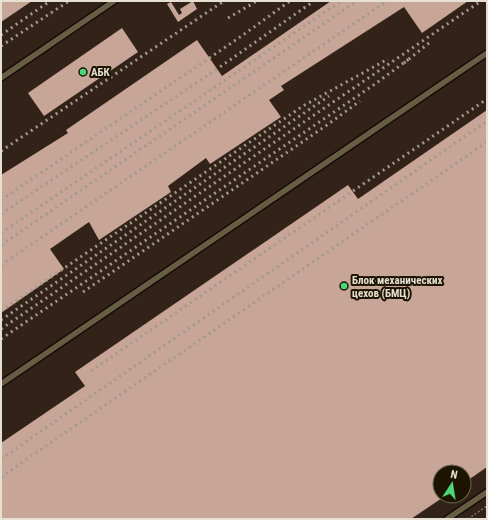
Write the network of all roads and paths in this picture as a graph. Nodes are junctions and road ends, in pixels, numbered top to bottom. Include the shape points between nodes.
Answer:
1 (114, 1) edge
2 (487, 53) edge
3 (1, 78) edge
4 (1, 384) edge
5 (487, 492) edge
6 (487, 506) edge
7 (447, 519) edge
8 (468, 519) edge

1 - 3 lane
2 - 4 lane
5 - 7 lane
6 - 8 path

